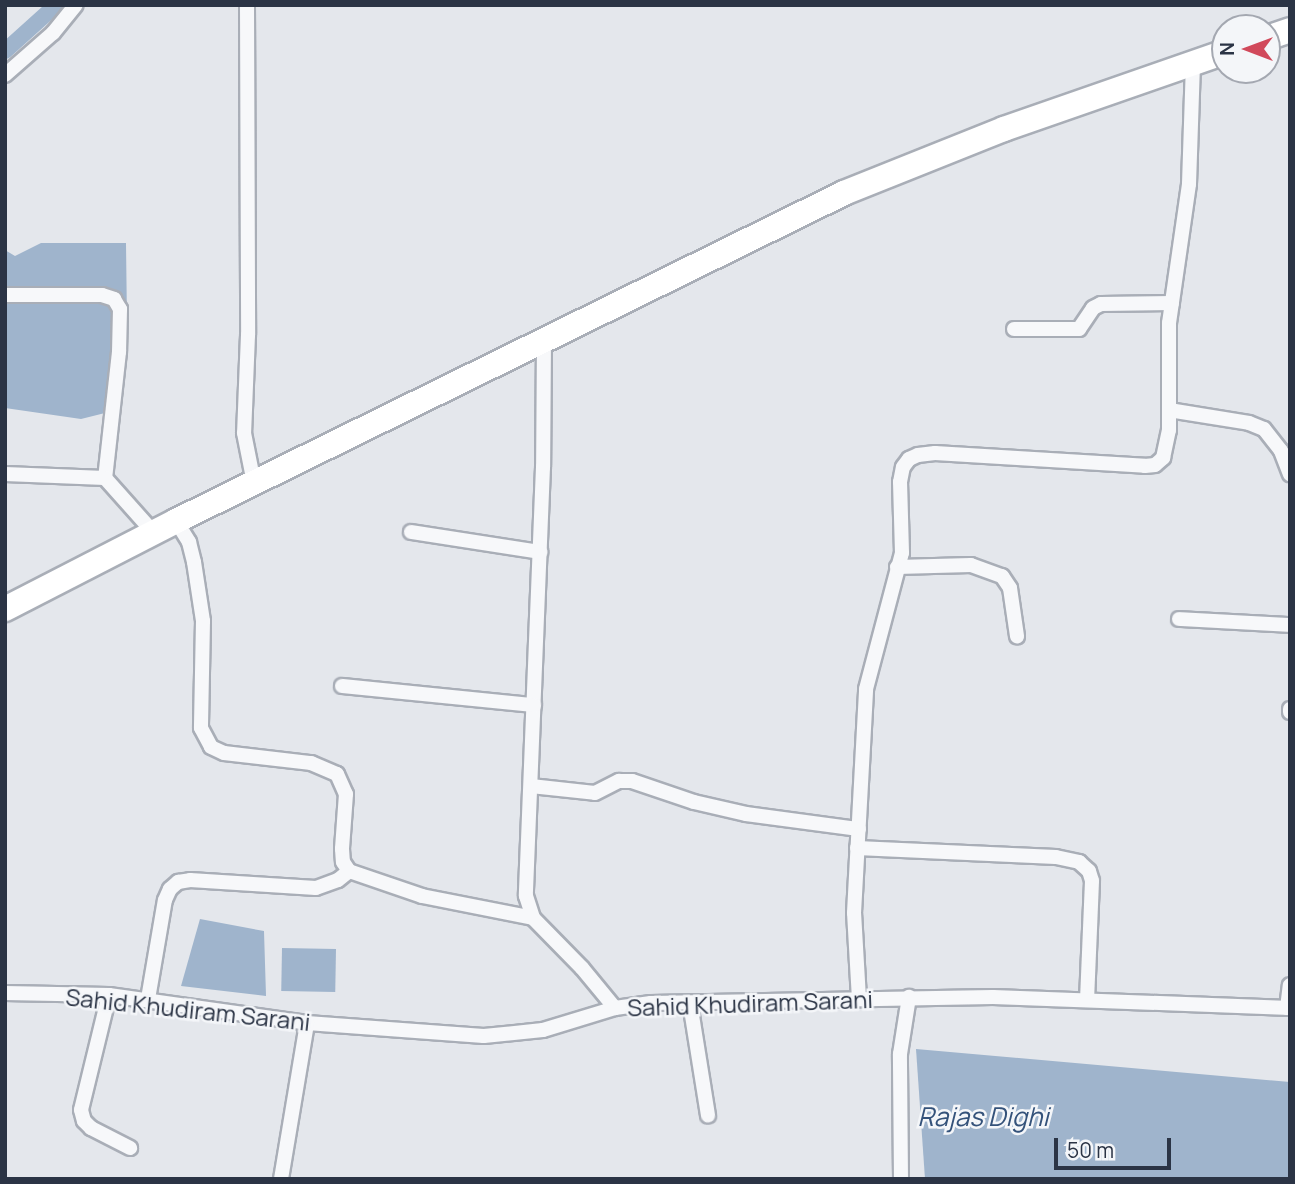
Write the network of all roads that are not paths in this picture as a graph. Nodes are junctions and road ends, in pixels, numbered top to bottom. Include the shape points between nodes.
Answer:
1 (76, 5) edge
2 (247, 5) edge
3 (1211, 57) edge
4 (1193, 63) junction
5 (5, 75) edge
6 (5, 295) edge
7 (1172, 303) junction
8 (1014, 329) dead end
9 (544, 339) junction
10 (1169, 410) junction
11 (5, 474) edge
12 (1290, 474) edge
13 (105, 478) junction
14 (254, 483) junction
15 (176, 521) junction
16 (411, 532) dead end
17 (154, 533) junction
18 (540, 552) junction
19 (897, 567) junction
20 (5, 609) edge
21 (1179, 619) dead end
22 (1290, 625) edge
23 (1017, 636) dead end
24 (342, 686) dead end
25 (534, 705) junction
26 (531, 786) junction
27 (859, 829) junction
28 (857, 848) junction
29 (349, 871) junction
30 (533, 918) junction
31 (1290, 985) edge
32 (5, 993) edge
33 (109, 995) junction
34 (909, 997) junction
35 (148, 999) junction
36 (859, 999) junction
37 (1087, 999) junction
38 (690, 1003) junction
39 (1288, 1008) edge
40 (615, 1009) junction
41 (307, 1023) junction
42 (708, 1116) dead end
43 (130, 1148) dead end
44 (281, 1179) edge
45 (901, 1179) edge

1 - 5 street via 53,33
2 - 14 street via 244,415
3 - 4 highway
4 - 7 street via 1189,184
4 - 9 highway via 1004,129 844,193
6 - 13 street via 102,295 114,299 120,309
7 - 8 street via 1101,304 1079,329
7 - 10 street
9 - 14 highway
9 - 18 street
10 - 12 street via 1264,429 1281,451
10 - 19 street via 1167,449 1156,465 935,453 909,459 900,482 903,540
11 - 13 street
13 - 17 street
14 - 15 highway
15 - 17 highway
15 - 29 street via 189,542 204,621 201,728 205,738 224,753 311,763 337,774 346,794 342,849
16 - 18 street
17 - 20 highway
18 - 25 street
19 - 23 street via 971,565 1002,576 1010,588
19 - 27 street via 866,689
21 - 22 street
24 - 25 street
25 - 26 street
26 - 27 street via 595,793 632,780 746,814
26 - 30 street via 526,896
27 - 28 street
28 - 36 street via 854,913
28 - 37 street via 1056,857 1079,862 1089,871 1091,881
29 - 30 street via 422,896
29 - 35 street via 316,888 178,882 165,901
30 - 40 street
31 - 39 street
32 - 33 street, Sahid Khudiram Sarani
33 - 35 street, Sahid Khudiram Sarani
33 - 43 street via 81,1110 91,1128
34 - 36 street, Sahid Khudiram Sarani
34 - 37 street, Sahid Khudiram Sarani
34 - 45 street via 900,1054
35 - 41 street, Sahid Khudiram Sarani
36 - 38 street, Sahid Khudiram Sarani
37 - 39 street, Sahid Khudiram Sarani
38 - 40 street, Sahid Khudiram Sarani
38 - 42 street
40 - 41 street, Sahid Khudiram Sarani via 543,1030 484,1036
41 - 44 street

